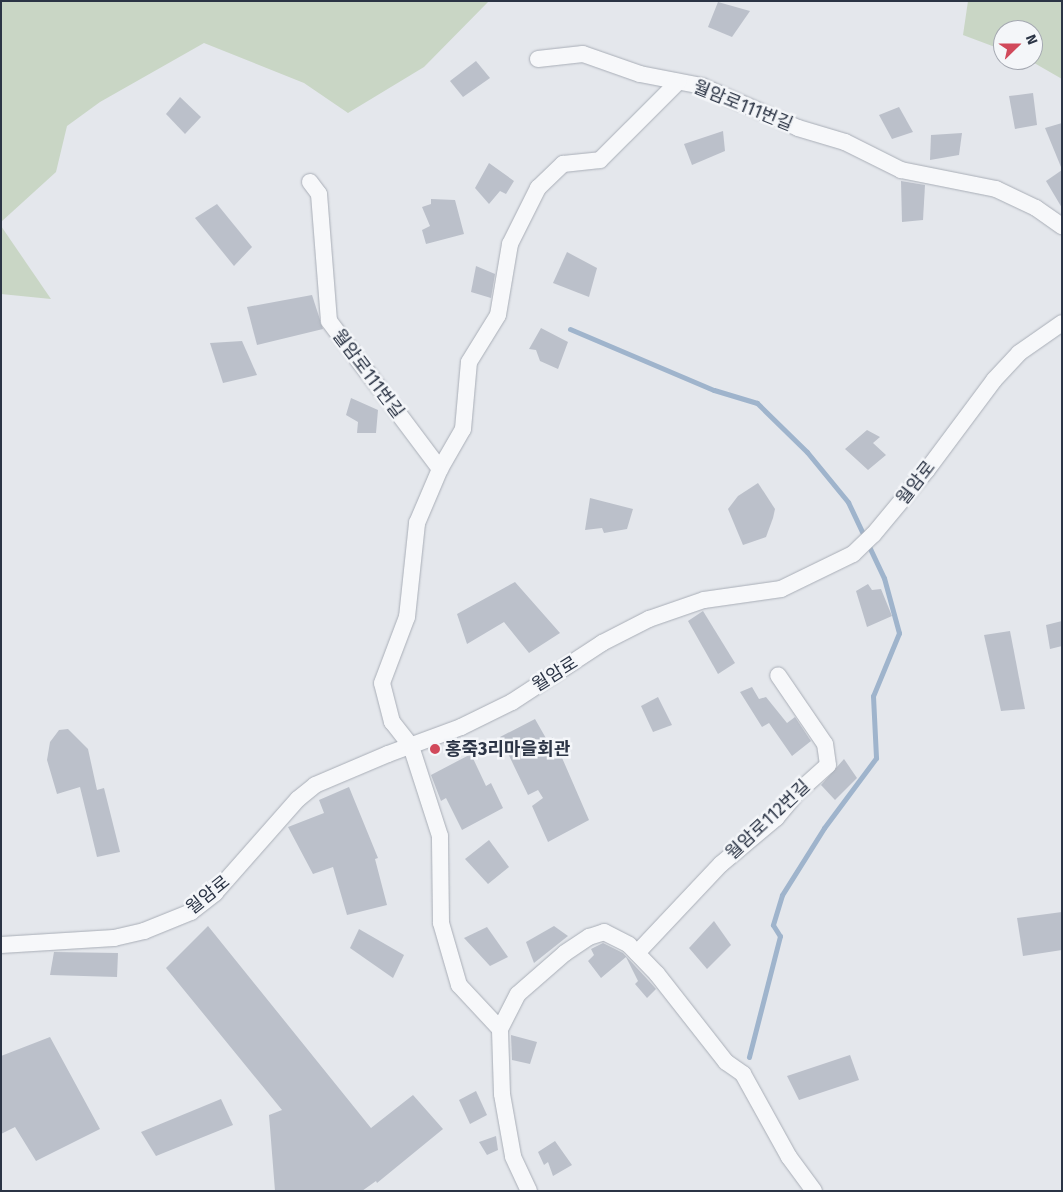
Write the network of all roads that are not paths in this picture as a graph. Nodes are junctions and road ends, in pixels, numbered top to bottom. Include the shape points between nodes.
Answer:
1 (538, 59) dead end
2 (678, 82) junction
3 (310, 182) dead end
4 (1062, 226) edge
5 (1062, 323) edge
6 (440, 469) junction
7 (778, 675) dead end
8 (410, 746) junction
9 (1, 945) edge
10 (637, 953) junction
11 (500, 1029) junction
12 (529, 1191) edge
13 (814, 1191) edge

1 - 2 street via 583,54 640,74
2 - 4 street, 월암로111번길 via 702,86 798,128 845,142 902,170 996,189 1036,208
2 - 6 street, 월암로111번길 via 600,160 563,164 538,188 510,244 498,315 469,362 463,428
3 - 6 street, 월암로111번길 via 319,194 328,321
5 - 8 street, 월암로 via 1032,342 994,380 867,541 809,578 781,589 704,600 649,619 602,643 512,702 462,727
6 - 8 street, 월암로111번길 via 417,523 407,617 382,683 392,722
7 - 10 street, 월암로112번길 via 825,744 828,766 798,792 776,818 721,864
8 - 9 street, 월암로 via 315,785 298,799 215,893 191,912 144,931 114,938
8 - 11 street via 440,836 441,923 459,985
10 - 11 street via 604,932 589,937 518,994
10 - 13 street via 726,1062 743,1074 789,1157
11 - 12 street via 502,1094 512,1156

